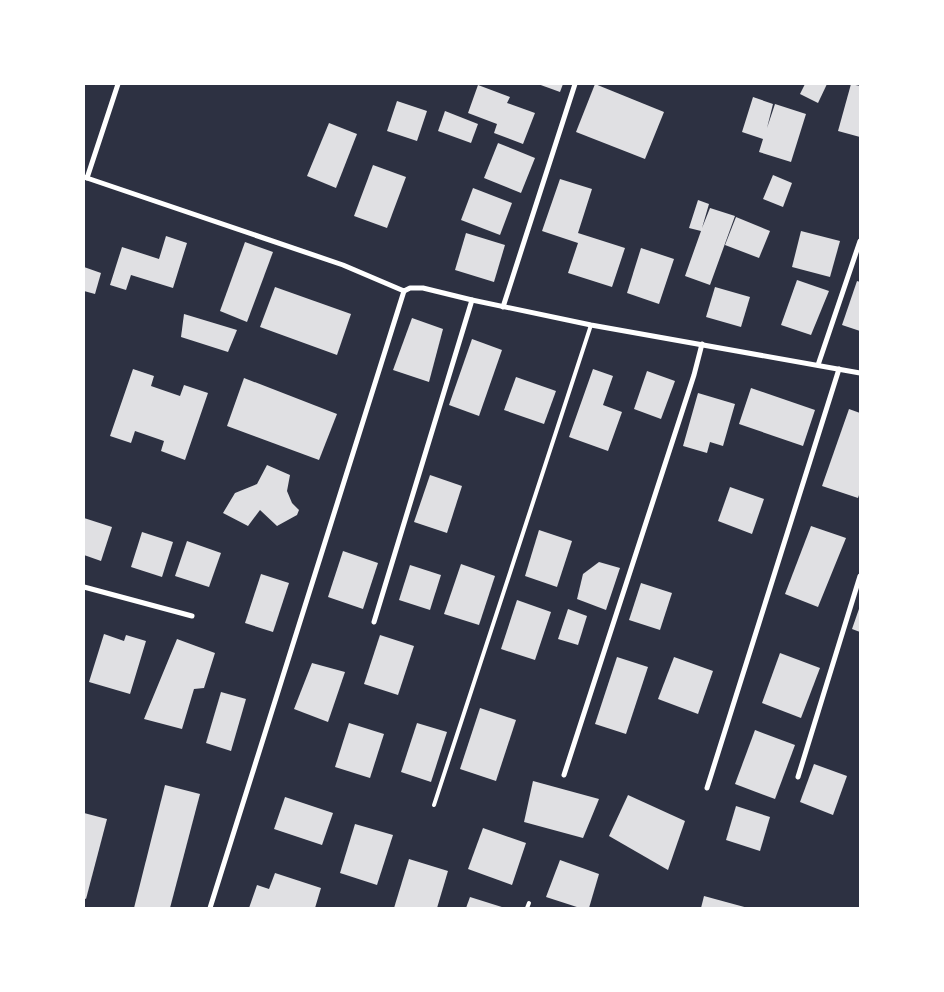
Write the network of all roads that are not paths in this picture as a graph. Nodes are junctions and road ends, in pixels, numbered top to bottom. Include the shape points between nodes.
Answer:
1 (118, 84) edge
2 (575, 84) edge
3 (85, 177) edge
4 (860, 241) edge
5 (404, 291) junction
6 (472, 300) junction
7 (503, 307) junction
8 (591, 325) junction
9 (702, 344) junction
10 (818, 365) junction
11 (839, 369) junction
12 (860, 373) edge
13 (860, 576) edge
14 (84, 587) edge
15 (192, 616) dead end
16 (374, 622) dead end
17 (564, 775) dead end
18 (798, 777) dead end
19 (707, 788) dead end
20 (434, 805) dead end
21 (529, 903) dead end
22 (210, 908) edge
23 (527, 908) edge

1 - 3 street
2 - 7 street
3 - 5 street via 343,265
4 - 10 street
5 - 6 street via 423,288
5 - 22 street
6 - 7 street
6 - 16 street
7 - 8 street
8 - 9 street
8 - 20 lane
9 - 10 street
9 - 17 street
10 - 11 street
11 - 12 street
11 - 19 street
13 - 18 street
14 - 15 street
21 - 23 lane

